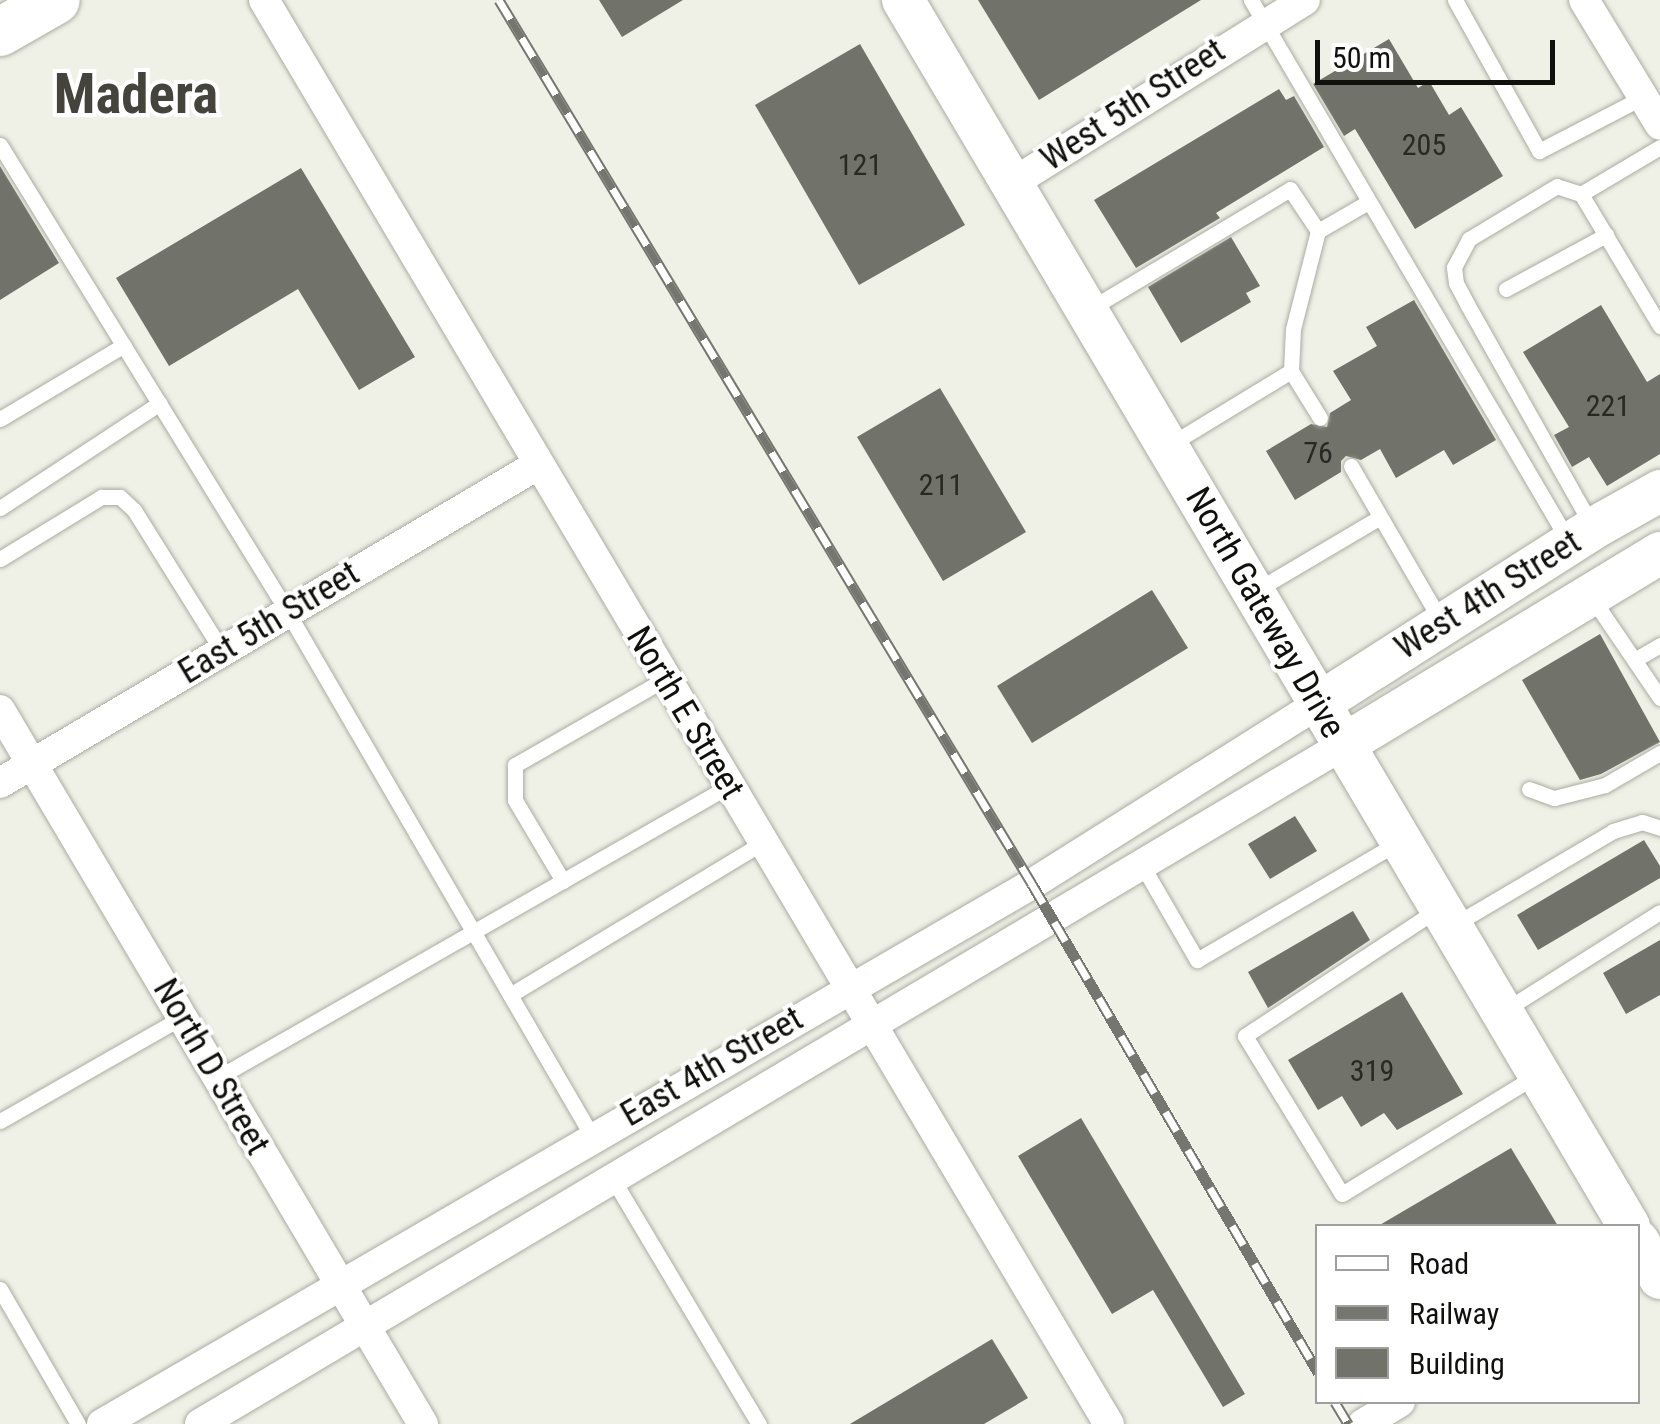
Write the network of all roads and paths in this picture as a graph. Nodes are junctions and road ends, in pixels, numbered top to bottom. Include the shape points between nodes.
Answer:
1 (56, 0) edge
2 (264, 0) edge
3 (903, 0) edge
4 (1305, 0) edge
5 (1455, 0) edge
6 (1584, 0) edge
7 (1258, 11) edge
8 (0, 32) edge
9 (1656, 120) edge
10 (0, 145) edge
11 (1014, 182) junction
12 (1581, 194) junction
13 (1368, 202) junction
14 (1318, 231) junction
15 (1606, 235) junction
16 (1506, 289) dead end
17 (1088, 310) junction
18 (1660, 326) edge
19 (124, 345) junction
20 (1291, 371) junction
21 (160, 403) junction
22 (0, 418) edge
23 (1320, 418) dead end
24 (1168, 446) junction
25 (539, 464) junction
26 (1351, 466) dead end
27 (1660, 492) edge
28 (0, 508) edge
29 (1380, 517) junction
30 (1581, 536) junction
31 (1660, 552) edge
32 (0, 559) edge
33 (1253, 592) junction
34 (1590, 594) junction
35 (287, 612) junction
36 (1442, 624) junction
37 (1660, 645) edge
38 (222, 651) junction
39 (1636, 660) junction
40 (665, 679) junction
41 (1660, 698) edge
42 (1318, 704) junction
43 (0, 710) edge
44 (1342, 745) junction
45 (1660, 752) edge
46 (32, 764) junction
47 (0, 783) edge
48 (729, 786) junction
49 (1529, 789) dead end
50 (1660, 828) edge
51 (762, 842) junction
52 (1400, 842) junction
53 (1142, 864) junction
54 (562, 881) junction
55 (1660, 912) edge
56 (1445, 918) junction
57 (474, 931) junction
58 (849, 988) junction
59 (510, 995) junction
60 (1501, 1012) junction
61 (182, 1018) junction
62 (872, 1026) junction
63 (1538, 1074) junction
64 (217, 1078) junction
65 (0, 1121) edge
66 (592, 1136) junction
67 (614, 1182) junction
68 (1629, 1224) edge
69 (340, 1284) junction
70 (0, 1289) edge
71 (364, 1325) junction
72 (1397, 1404) edge
73 (78, 1424) edge
74 (102, 1424) edge
75 (200, 1424) edge
76 (423, 1424) edge
77 (758, 1424) edge
78 (1109, 1424) edge
79 (1363, 1424) edge

1 - 8 main road
2 - 25 street, North E Street
3 - 11 main road, North Gateway Drive
4 - 7 street, West 5th Street
5 - 9 lane via 1540,151
6 - 9 street
7 - 11 street, West 5th Street
7 - 13 lane
9 - 12 lane
10 - 19 lane
11 - 17 main road, North Gateway Drive
12 - 15 lane
12 - 30 lane via 1557,186 1469,239 1454,266 1456,283
13 - 14 lane
13 - 30 lane
14 - 17 lane via 1290,190
14 - 20 lane via 1293,329
15 - 16 lane
15 - 18 lane
17 - 24 main road, North Gateway Drive
19 - 21 lane
19 - 22 lane
20 - 23 lane
20 - 24 lane
21 - 28 lane
21 - 35 lane
24 - 33 main road, North Gateway Drive
25 - 35 street, East 5th Street
25 - 40 street, North E Street
26 - 29 lane
27 - 30 main road, West 4th Street
29 - 33 lane
29 - 36 lane
30 - 36 main road, West 4th Street
31 - 34 main road, West 4th Street
32 - 38 lane via 101,498 120,497
33 - 42 main road, North Gateway Drive
34 - 39 lane
34 - 44 main road, West 4th Street
35 - 38 street, East 5th Street
35 - 57 lane
36 - 42 main road, West 4th Street
37 - 39 lane
38 - 46 street, East 5th Street
39 - 41 lane
40 - 48 street, North E Street
40 - 54 lane via 515,765 516,800
42 - 44 main road, North Gateway Drive
42 - 58 street, East 4th Street via 1032,884
43 - 46 street, North D Street
44 - 52 main road, North Gateway Drive
44 - 53 street, East 4th Street
45 - 49 lane via 1605,784 1554,798
46 - 47 street, East 5th Street
46 - 61 street, North D Street
48 - 51 street, North E Street
48 - 54 lane
50 - 56 lane via 1642,822 1614,830
51 - 58 street, North E Street
51 - 59 lane
52 - 53 lane via 1197,960
52 - 56 main road, North Gateway Drive
53 - 62 street, East 4th Street
54 - 57 lane
55 - 60 lane
56 - 60 main road, North Gateway Drive
56 - 63 lane via 1245,1036 1342,1194
57 - 59 lane
57 - 64 lane
58 - 62 street, North E Street
58 - 66 street, East 4th Street
59 - 66 lane
60 - 63 main road, North Gateway Drive
61 - 64 street, North D Street
61 - 65 lane
62 - 67 street, East 4th Street
62 - 78 street, North E Street
63 - 68 main road, North Gateway Drive
64 - 69 street, North D Street
66 - 69 street, East 4th Street
67 - 71 street, East 4th Street
67 - 77 lane
69 - 71 street, North D Street
69 - 74 street, East 4th Street
70 - 73 lane
71 - 75 street, East 4th Street
71 - 76 street, North D Street
72 - 79 street

